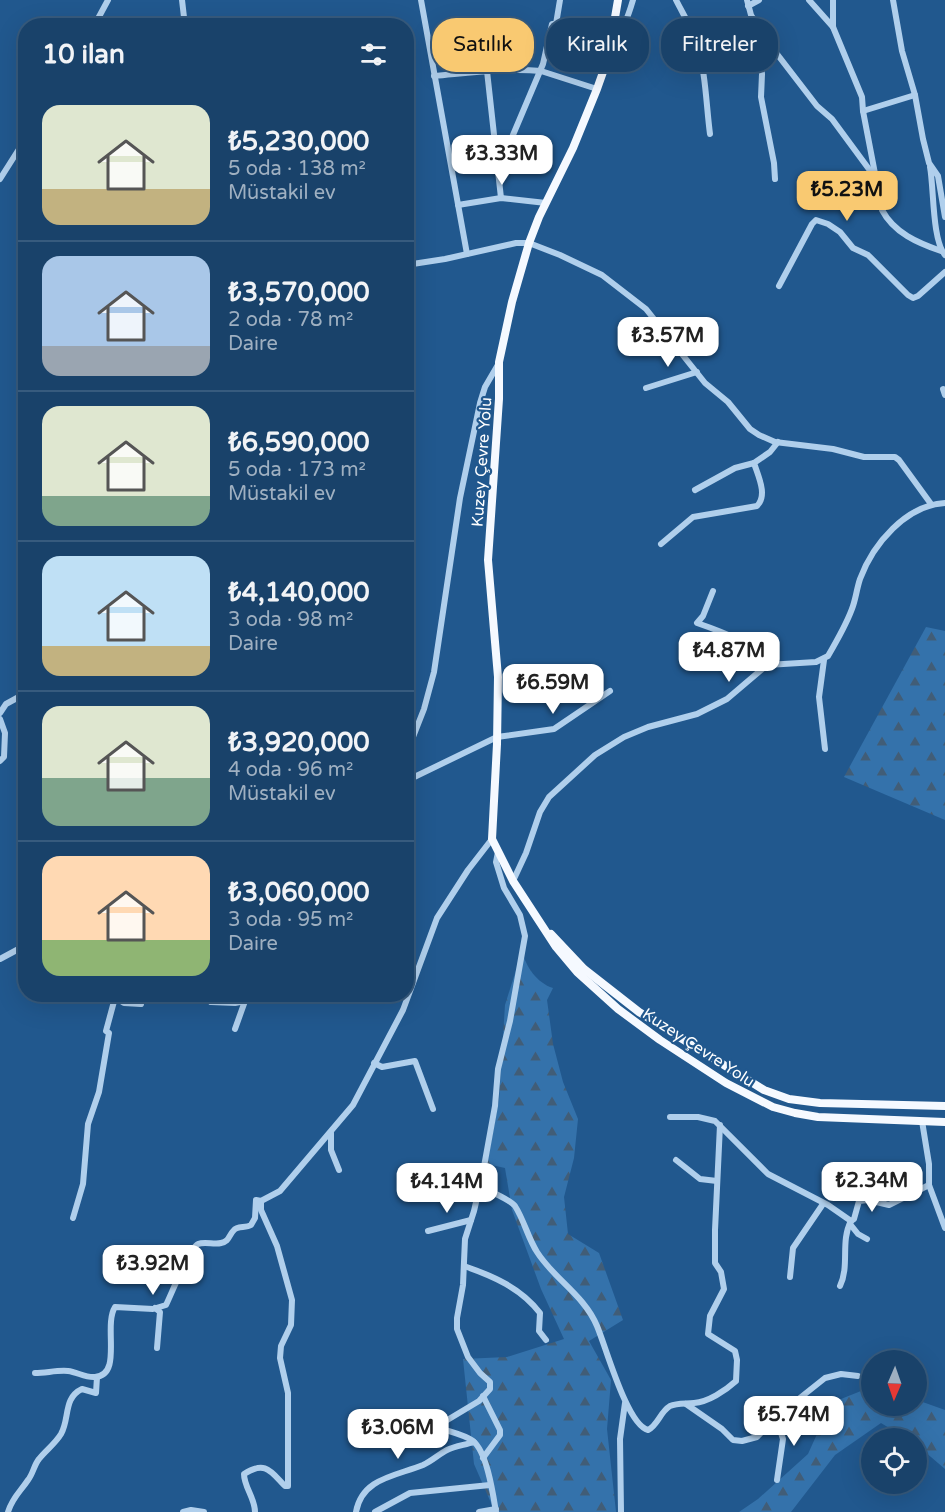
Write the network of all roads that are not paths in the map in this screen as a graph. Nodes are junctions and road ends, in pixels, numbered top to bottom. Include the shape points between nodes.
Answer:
1 (108, 0) edge
2 (182, 0) edge
3 (421, 0) edge
4 (560, 0) edge
5 (618, 0) edge
6 (633, 0) edge
7 (676, 0) edge
8 (759, 0) edge
9 (809, 0) edge
10 (833, 0) edge
11 (892, 0) edge
12 (748, 3) edge
13 (751, 15) junction
14 (98, 18) edge
15 (184, 18) edge
16 (557, 18) edge
17 (615, 18) edge
18 (628, 18) edge
19 (833, 27) junction
20 (546, 57) edge
21 (534, 71) edge
22 (541, 71) junction
23 (476, 72) edge
24 (487, 72) edge
25 (602, 72) edge
26 (434, 76) junction
27 (597, 89) junction
28 (915, 95) junction
29 (863, 111) junction
30 (710, 134) dead end
31 (18, 151) edge
32 (929, 163) junction
33 (498, 168) junction
34 (875, 177) junction
35 (0, 179) edge
36 (775, 179) dead end
37 (501, 198) junction
38 (546, 203) junction
39 (458, 205) junction
40 (945, 217) edge
41 (529, 243) junction
42 (943, 253) edge
43 (467, 254) junction
44 (414, 264) edge
45 (945, 272) edge
46 (779, 286) dead end
47 (499, 362) junction
48 (697, 372) junction
49 (646, 388) dead end
50 (778, 442) junction
51 (754, 463) junction
52 (695, 490) dead end
53 (945, 503) edge
54 (931, 504) junction
55 (661, 544) dead end
56 (713, 591) dead end
57 (824, 660) junction
58 (771, 663) junction
59 (610, 691) dead end
60 (18, 697) edge
61 (0, 713) edge
62 (0, 719) edge
63 (414, 734) edge
64 (497, 737) junction
65 (825, 749) dead end
66 (0, 761) edge
67 (414, 777) edge
68 (492, 839) junction
69 (498, 852) junction
70 (513, 881) junction
71 (546, 931) junction
72 (18, 949) edge
73 (0, 959) edge
74 (414, 980) edge
75 (114, 1002) edge
76 (123, 1002) edge
77 (211, 1002) dead end
78 (242, 1002) edge
79 (245, 1002) edge
80 (406, 1002) edge
81 (141, 1004) dead end
82 (235, 1029) dead end
83 (374, 1063) junction
84 (945, 1106) edge
85 (433, 1109) dead end
86 (670, 1117) dead end
87 (922, 1121) junction
88 (945, 1122) edge
89 (720, 1125) junction
90 (331, 1132) junction
91 (676, 1160) dead end
92 (339, 1170) dead end
93 (717, 1181) junction
94 (929, 1185) junction
95 (480, 1186) junction
96 (261, 1201) junction
97 (823, 1204) junction
98 (73, 1218) dead end
99 (471, 1220) junction
100 (851, 1223) junction
101 (945, 1228) edge
102 (428, 1231) dead end
103 (867, 1239) dead end
104 (464, 1266) junction
105 (790, 1277) dead end
106 (840, 1286) dead end
107 (155, 1308) junction
108 (546, 1340) dead end
109 (157, 1348) dead end
110 (35, 1373) dead end
111 (858, 1376) dead end
112 (98, 1377) junction
113 (483, 1396) junction
114 (625, 1403) junction
115 (685, 1404) junction
116 (776, 1417) junction
117 (474, 1442) junction
118 (483, 1458) junction
119 (777, 1480) dead end
120 (490, 1485) junction
121 (496, 1511) edge
122 (8, 1512) edge
123 (183, 1512) edge
124 (204, 1512) edge
125 (255, 1512) edge
126 (356, 1512) edge
127 (375, 1512) edge
128 (479, 1512) edge
129 (621, 1512) edge

1 - 14 street
2 - 15 street
3 - 26 street
4 - 16 street
5 - 17 main road, Kuzey Çevre Yolu
6 - 18 street
7 - 30 street via 697,43
8 - 12 street
9 - 19 street
10 - 19 street
11 - 28 street
12 - 13 street
13 - 34 street via 767,41
13 - 36 street
19 - 29 street via 862,97
20 - 22 street
21 - 22 street
22 - 27 street
22 - 33 street
23 - 26 street
24 - 33 street
25 - 27 main road, Kuzey Çevre Yolu
26 - 39 street
27 - 38 main road, Kuzey Çevre Yolu
28 - 29 street
28 - 32 street
29 - 34 street
31 - 35 street
32 - 40 street via 938,176
32 - 42 street
33 - 37 street
34 - 42 street via 887,220 912,239
37 - 38 street
37 - 39 street
38 - 41 main road, Kuzey Çevre Yolu
39 - 43 street
41 - 43 street
41 - 47 main road, Kuzey Çevre Yolu
41 - 48 street via 602,275 646,309
43 - 44 street
45 - 46 street via 913,298 868,255 853,248 840,232 816,220
47 - 63 street via 480,403 460,498 434,672
47 - 64 main road, Kuzey Çevre Yolu via 488,560 496,640
48 - 49 street
48 - 50 street via 750,429
50 - 51 street
50 - 54 street via 864,457 895,457
51 - 52 street via 735,468
51 - 55 street via 761,485 761,503 693,517
53 - 54 street
54 - 57 street via 896,525 870,558 845,624
56 - 58 street via 697,623 730,634
57 - 58 street
57 - 65 street via 819,697
58 - 70 street via 727,699 697,714 624,737 595,755 549,797
59 - 64 street via 554,729
60 - 61 street
62 - 66 street via 5,733 4,757
64 - 67 street
64 - 68 main road, Kuzey Çevre Yolu
68 - 69 main road, Kuzey Çevre Yolu
68 - 74 street via 437,918
69 - 70 main road, Kuzey Çevre Yolu
69 - 95 street via 496,862 504,888 520,915 525,936 498,1069
70 - 71 main road, Kuzey Çevre Yolu
71 - 84 main road, Kuzey Çevre Yolu via 584,969 639,1012 764,1090 789,1099 820,1103
71 - 87 main road, Kuzey Çevre Yolu via 577,972 618,1009 753,1098 818,1117
72 - 73 street
75 - 98 street via 106,1031 108,1049 99,1092 88,1124 83,1184
76 - 81 street
77 - 78 street
79 - 82 street
80 - 83 street
83 - 85 street via 382,1067 415,1061
83 - 90 street via 353,1105
86 - 89 street via 698,1117
87 - 88 main road, Kuzey Çevre Yolu
87 - 94 street
89 - 93 street
89 - 97 street via 768,1174
90 - 92 street via 331,1150
90 - 96 street via 280,1191
91 - 93 street via 700,1179
93 - 115 street via 715,1263 724,1289 710,1316 708,1334 735,1351 736,1381 724,1391
94 - 100 street via 889,1205 859,1202
94 - 101 street
95 - 99 street
95 - 114 street via 514,1204 538,1253 579,1297 596,1324
96 - 107 street via 256,1200 254,1222 234,1230 226,1242 198,1244 193,1248 166,1305
96 - 125 street via 292,1300 291,1325 280,1358 288,1393 288,1486 268,1469 244,1474
97 - 100 street
97 - 105 street via 793,1248
99 - 102 street
99 - 104 street via 465,1239
100 - 103 street
100 - 106 street via 844,1240 844,1278
104 - 108 street via 526,1296 540,1313 539,1330
104 - 113 street via 458,1329 468,1357 490,1382 490,1389
107 - 109 street via 160,1312
107 - 112 street via 114,1309 109,1366
110 - 112 street via 67,1371
111 - 116 street via 841,1374 825,1378
112 - 122 street via 96,1393 82,1389 72,1396 61,1433 38,1460
113 - 117 street via 440,1425
113 - 118 street via 500,1435
114 - 115 street via 645,1430 651,1430 673,1404
114 - 129 street via 620,1439
115 - 116 street via 733,1440 757,1437
116 - 119 street via 783,1439
117 - 118 street
117 - 126 street via 386,1476 364,1491
118 - 120 street
120 - 121 street
120 - 127 street via 410,1493
121 - 128 street
123 - 124 street

